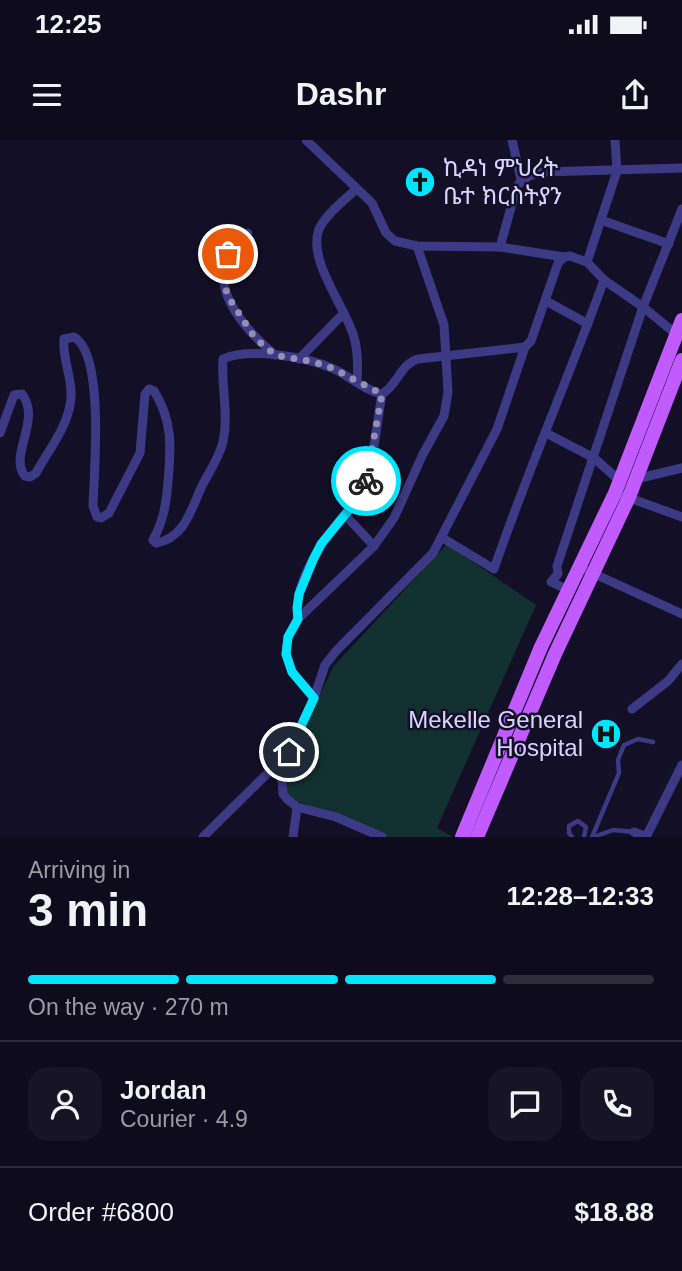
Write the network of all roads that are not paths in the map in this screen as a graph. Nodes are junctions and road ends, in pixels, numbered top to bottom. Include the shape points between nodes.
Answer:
1 (512, 140) edge
2 (615, 140) edge
3 (306, 141) edge
4 (682, 168) edge
5 (617, 171) junction
6 (522, 180) junction
7 (356, 189) junction
8 (682, 208) edge
9 (601, 220) junction
10 (248, 233) dead end
11 (669, 244) junction
12 (417, 246) junction
13 (500, 247) junction
14 (564, 257) junction
15 (587, 262) junction
16 (604, 281) junction
17 (547, 301) junction
18 (643, 307) junction
19 (344, 313) junction
20 (682, 320) edge
21 (589, 324) junction
22 (679, 334) edge
23 (525, 347) junction
24 (275, 355) junction
25 (447, 357) junction
26 (299, 359) junction
27 (682, 360) edge
28 (357, 380) junction
29 (382, 394) junction
30 (0, 433) edge
31 (546, 433) junction
32 (594, 458) junction
33 (682, 468) edge
34 (636, 479) junction
35 (621, 490) junction
36 (345, 515) junction
37 (682, 517) edge
38 (441, 537) junction
39 (374, 547) junction
40 (587, 570) junction
41 (569, 590) junction
42 (682, 614) edge
43 (556, 616) junction
44 (298, 619) junction
45 (570, 623) junction
46 (682, 664) edge
47 (314, 698) junction
48 (632, 709) dead end
49 (653, 741) dead end
50 (289, 752) junction
51 (682, 765) edge
52 (297, 807) junction
53 (585, 824) junction
54 (595, 829) junction
55 (604, 831) junction
56 (634, 832) joint
57 (203, 837) edge
58 (293, 837) edge
59 (382, 837) edge
60 (462, 837) edge
61 (477, 837) edge
62 (572, 837) edge
63 (584, 837) edge
64 (592, 837) edge

1 - 6 street
2 - 5 street
3 - 7 street
4 - 5 street
5 - 6 street via 542,172
5 - 9 street
6 - 13 street
7 - 12 street via 372,203 386,233
7 - 19 street via 325,219 316,239 320,261
8 - 11 street
9 - 11 street
9 - 15 street
10 - 24 street via 228,254 225,287 249,331
11 - 18 street
12 - 13 street
12 - 25 street via 444,325
13 - 14 street
14 - 15 street
14 - 17 street
15 - 16 street
16 - 18 street
16 - 21 street
17 - 21 street
17 - 23 street
18 - 22 street
18 - 32 street
19 - 26 street
19 - 28 street via 354,337
20 - 22 main road
21 - 31 street
22 - 35 main road
23 - 25 street
23 - 38 street via 497,429
24 - 26 street
24 - 30 street via 223,359 223,442 189,517 163,542 153,540 166,510 172,447 169,424 154,391 145,394 140,453 109,513 101,518 96,515 93,387 79,340 64,339 72,398 59,436 36,473 26,477 21,467 29,409 22,394 14,395
25 - 29 street via 407,363
25 - 39 street via 443,416 394,518
26 - 28 street
27 - 34 main road
28 - 29 street
29 - 36 street via 365,488
31 - 32 street
31 - 38 street via 494,569
32 - 35 street
32 - 41 street via 558,574 551,582
33 - 34 street
34 - 35 main road
35 - 37 street
35 - 40 main road
36 - 39 street
36 - 44 street via 313,560 299,594
38 - 47 street via 433,553 325,665
39 - 44 street
40 - 41 main road
40 - 42 street
40 - 45 main road
41 - 43 main road
43 - 45 main road
43 - 60 main road
44 - 47 street via 288,637 286,654 292,672
45 - 61 main road
46 - 48 street
47 - 50 street
49 - 54 lane via 638,739 624,746 619,773
50 - 52 street via 283,794
50 - 57 street
51 - 56 street via 646,837
52 - 58 street
52 - 59 street via 336,817
53 - 54 lane
53 - 62 lane via 572,824
53 - 63 lane
54 - 55 lane
54 - 64 lane
55 - 56 lane
55 - 64 lane

